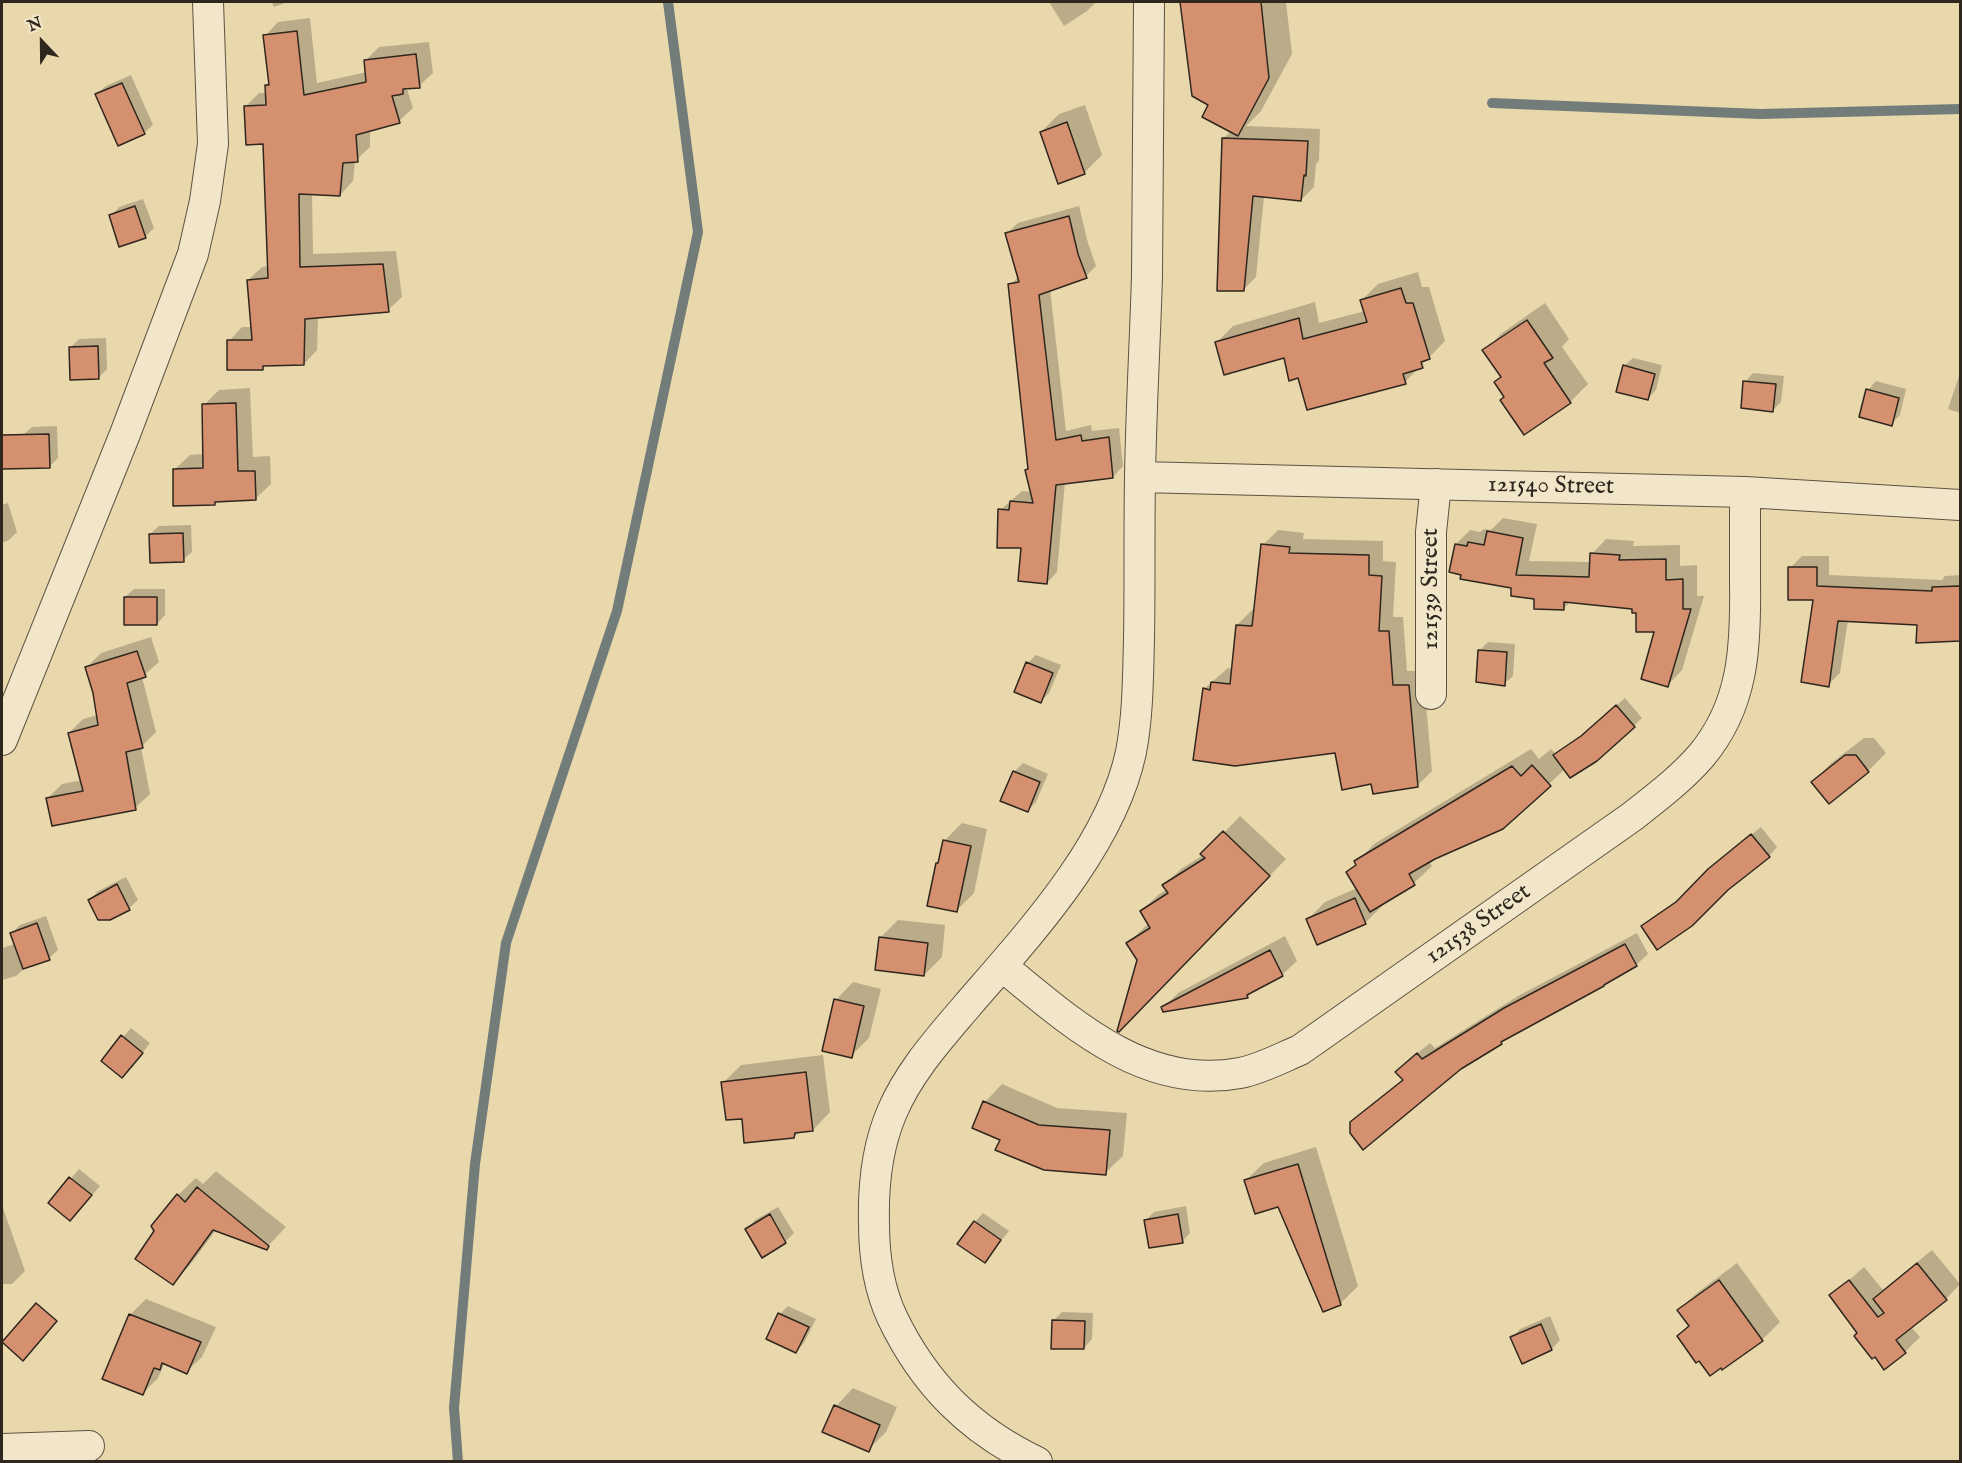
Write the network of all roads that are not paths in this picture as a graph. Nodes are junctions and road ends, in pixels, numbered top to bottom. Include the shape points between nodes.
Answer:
1 (208, 2) edge
2 (1149, 2) edge
3 (1140, 477) junction
4 (1436, 484) junction
5 (1745, 492) junction
6 (1960, 505) edge
7 (1431, 694) dead end
8 (2, 740) edge
9 (1002, 966) junction
10 (89, 1446) dead end
11 (2, 1449) edge
12 (1038, 1461) edge

1 - 8 street via 213,144 193,254
2 - 3 street via 1147,277
3 - 4 street, 121540 Street
3 - 9 street via 1138,706 1123,782 1091,847
4 - 5 street, 121540 Street
4 - 7 street, 121539 Street via 1431,532
5 - 6 street, 121540 Street
5 - 9 street, 121538 Street via 1744,659 1724,723 1702,754 1676,782 1633,816 1300,1050 1241,1073 1210,1076 1155,1068 1119,1053
9 - 12 street via 922,1059 890,1115 875,1175 874,1235 885,1300 916,1360 961,1413 1001,1442
10 - 11 street

